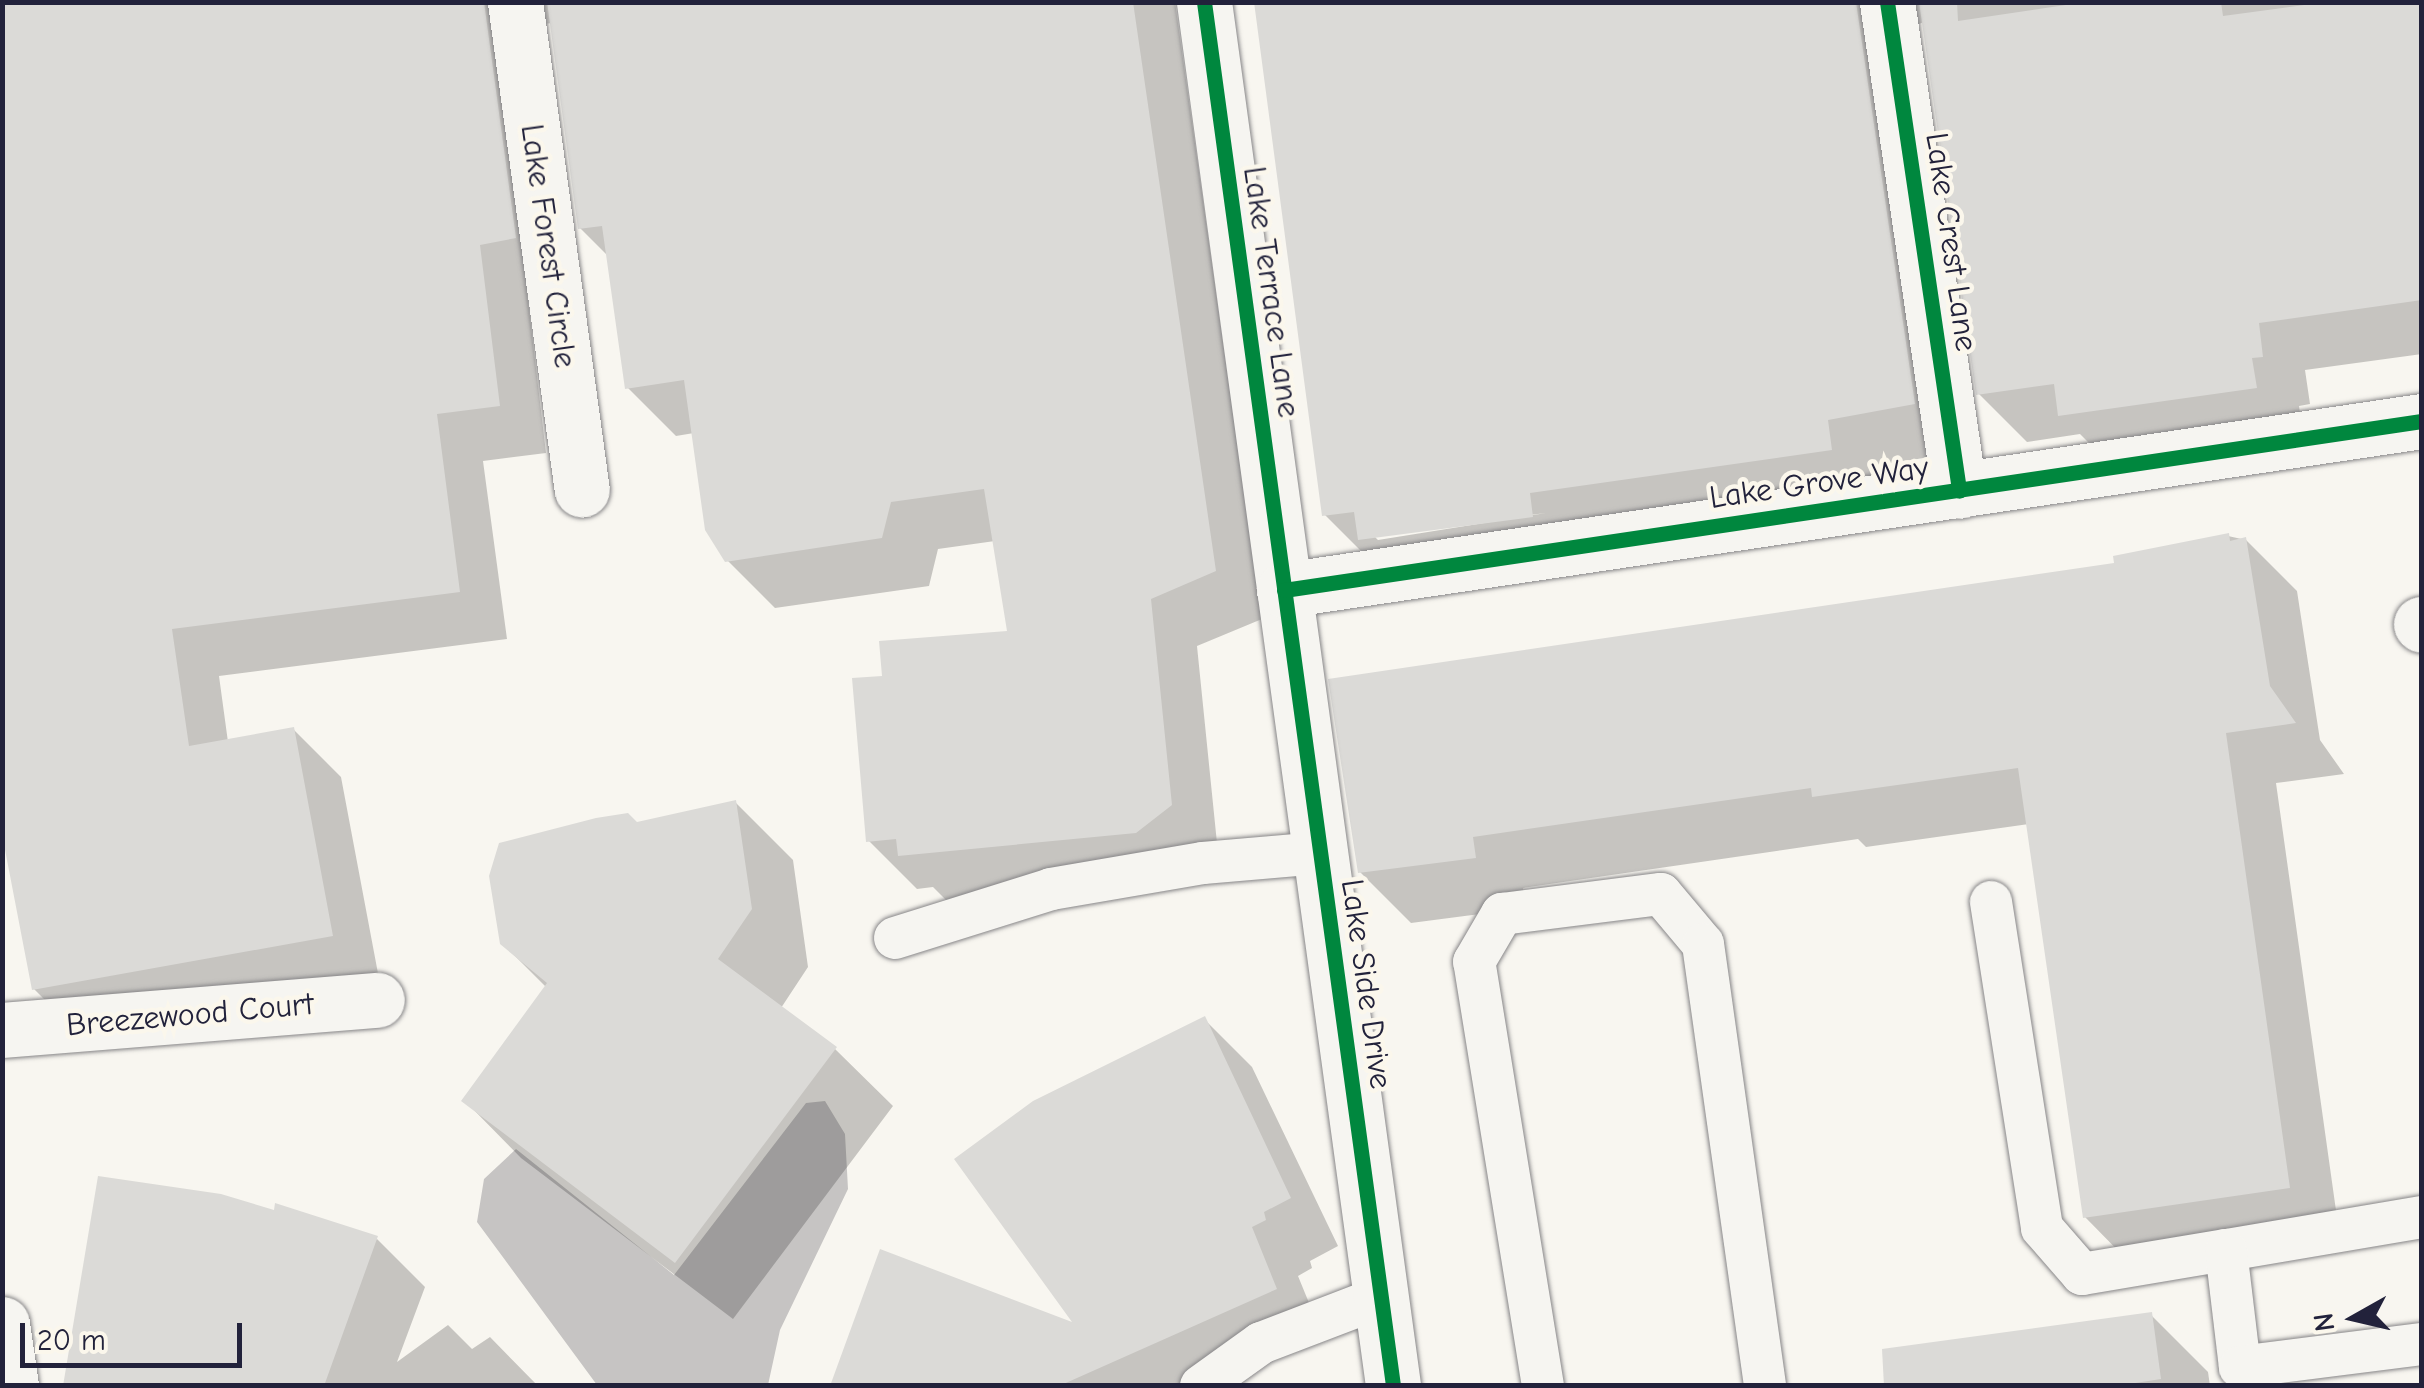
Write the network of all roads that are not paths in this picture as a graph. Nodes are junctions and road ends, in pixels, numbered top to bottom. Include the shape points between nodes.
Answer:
1 (515, 2) edge
2 (1204, 2) edge
3 (1887, 2) edge
4 (2422, 421) edge
5 (582, 490) dead end
6 (1959, 490) junction
7 (1284, 590) junction
8 (1320, 852) junction
9 (1991, 902) dead end
10 (895, 938) dead end
11 (377, 1000) dead end
12 (2, 1030) edge
13 (2422, 1217) edge
14 (2226, 1250) junction
15 (1381, 1297) junction
16 (2, 1324) edge
17 (2422, 1344) edge
18 (11, 1386) edge
19 (1201, 1386) edge
20 (1393, 1386) edge
21 (1543, 1386) edge
22 (1765, 1386) edge

1 - 5 street, Lake Forest Circle
2 - 7 street, Lake Terrace Lane
3 - 6 street, Lake Crest Lane
4 - 6 street, Lake Grove Way
6 - 7 street, Lake Grove Way
7 - 8 street, Lake Side Drive
8 - 10 lane, Lake Side Drive via 1203,863 1051,890
8 - 15 street, Lake Side Drive
9 - 14 lane via 2042,1228 2082,1274
11 - 12 street, Breezewood Court
13 - 14 lane
14 - 17 lane via 2240,1367
15 - 19 lane via 1261,1343
15 - 20 street, Lake Side Drive
16 - 18 street
21 - 22 lane via 1474,962 1502,914 1661,894 1703,944

